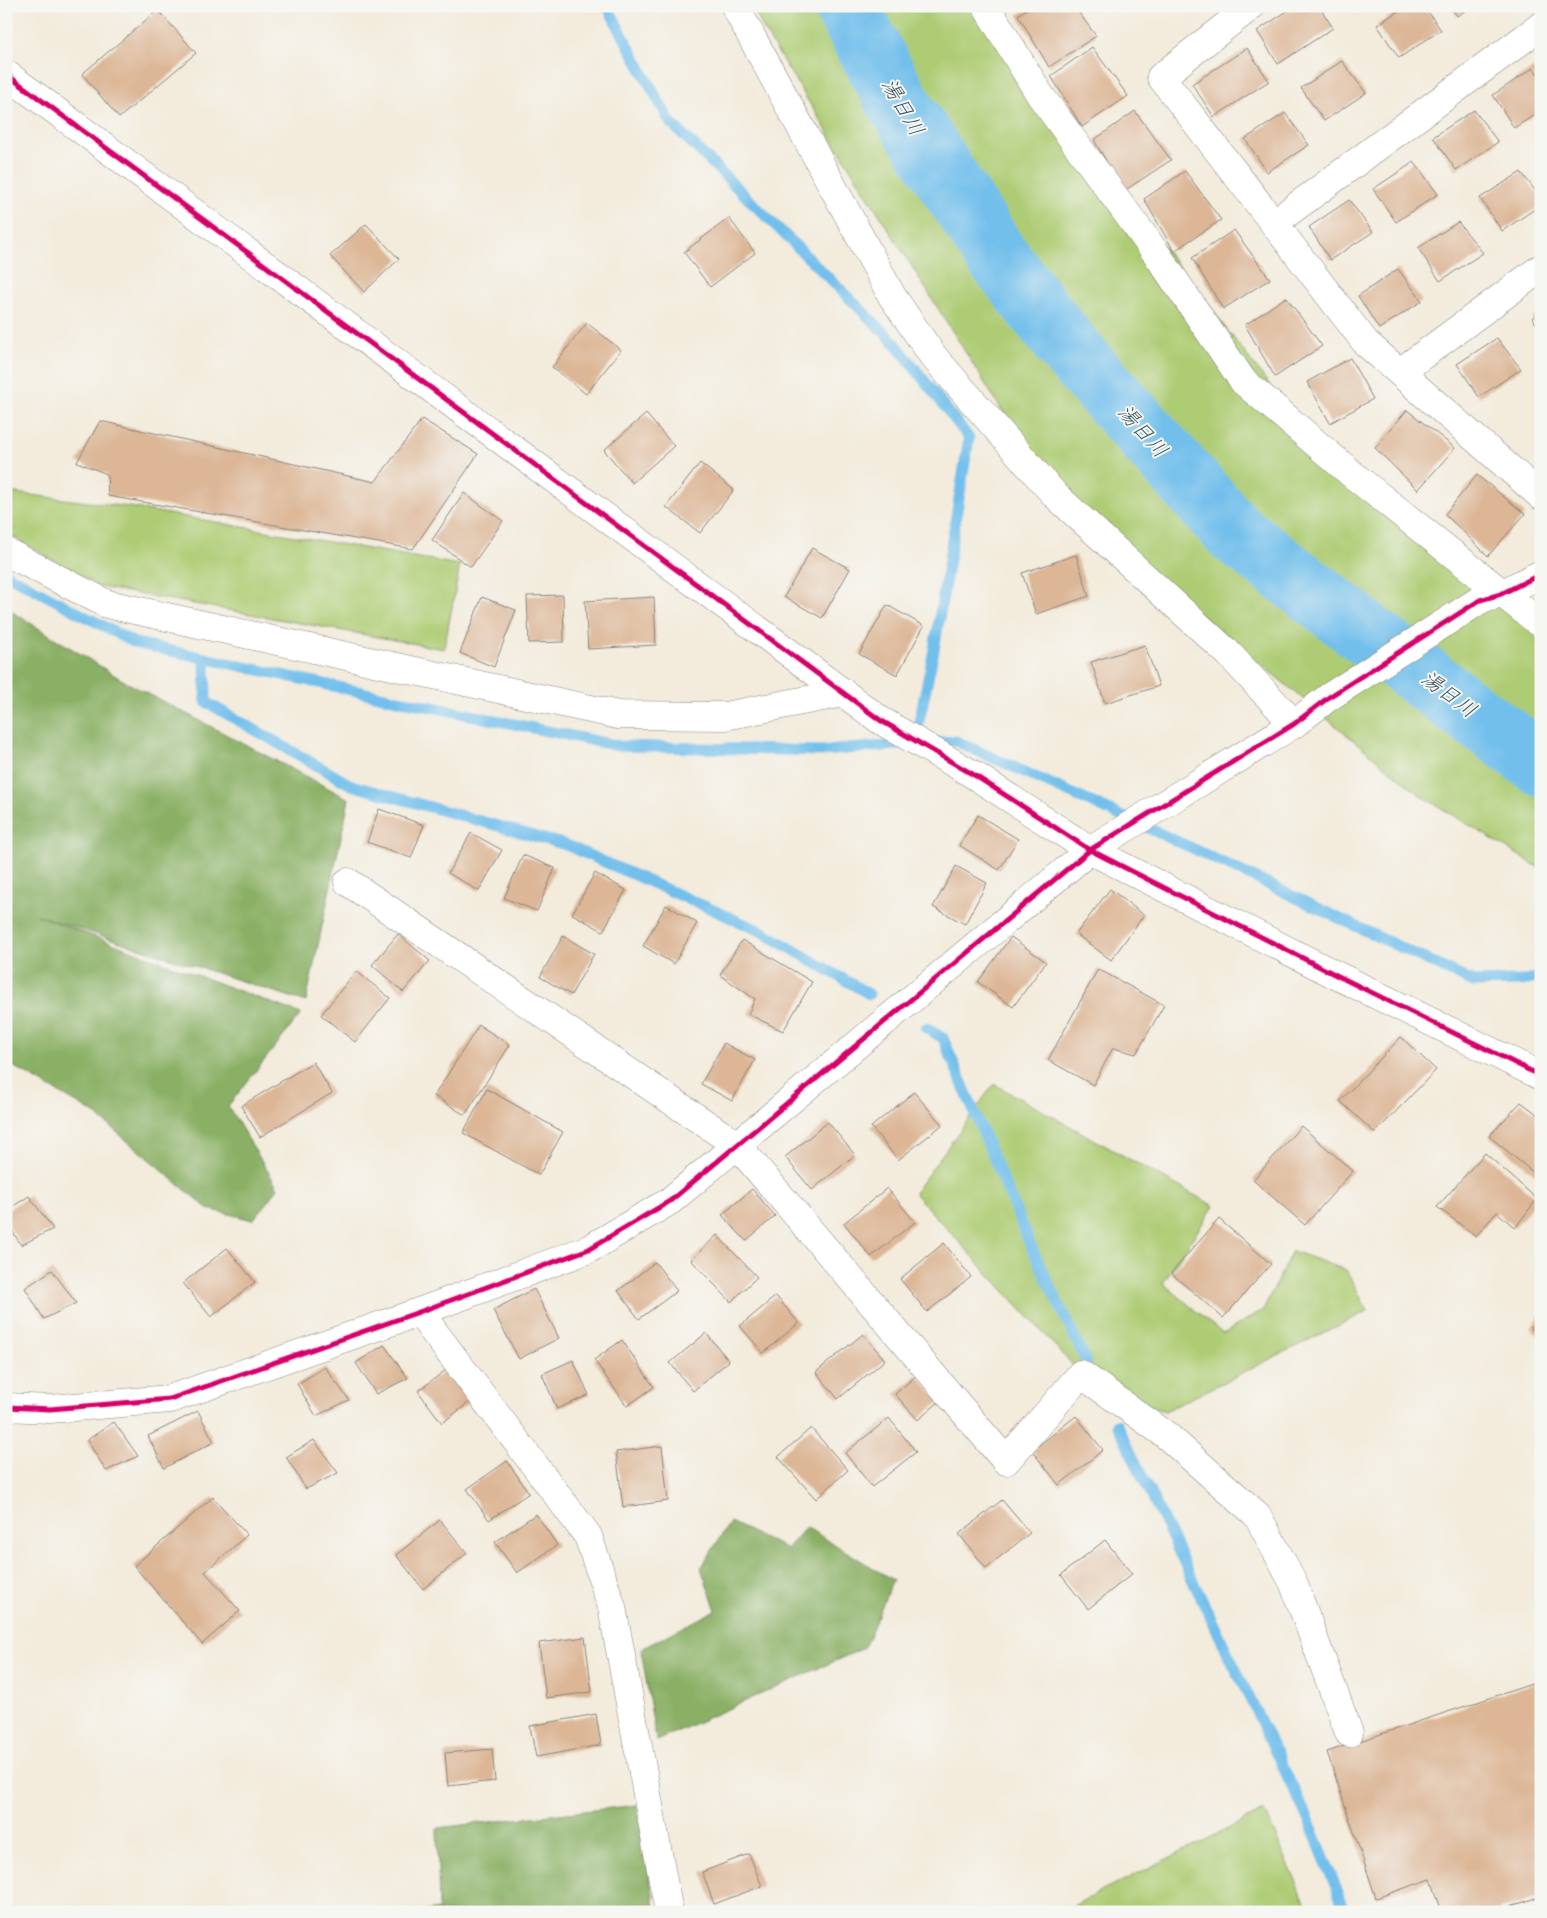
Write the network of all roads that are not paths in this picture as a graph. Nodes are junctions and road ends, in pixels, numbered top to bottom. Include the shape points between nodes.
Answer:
1 (735, 6) edge
2 (986, 6) edge
3 (1251, 6) edge
4 (1539, 31) edge
5 (6, 74) edge
6 (1274, 223) junction
7 (1541, 268) edge
8 (1400, 372) junction
9 (1541, 496) edge
10 (6, 552) edge
11 (1541, 574) edge
12 (1491, 597) junction
13 (1541, 624) edge
14 (843, 693) junction
15 (1294, 724) junction
16 (1101, 842) junction
17 (348, 882) dead end
18 (1541, 1076) edge
19 (737, 1145) junction
20 (418, 1312) junction
21 (6, 1407) edge
22 (1349, 1733) dead end
23 (669, 1912) edge

1 - 15 street via 892,296 933,356 1054,495 1228,653
2 - 12 street via 1040,95 1156,253 1243,382
3 - 6 street via 1161,77
4 - 6 street
5 - 14 street
6 - 8 street via 1366,343
7 - 8 street
8 - 9 street
10 - 14 street via 107,604 618,715 725,716
11 - 12 street
12 - 13 street
12 - 15 street via 1329,697
14 - 16 street via 880,720 937,753
15 - 16 street
16 - 18 street via 1338,976
16 - 19 street
17 - 19 street
19 - 20 street via 670,1201 589,1249
19 - 22 street via 1006,1461 1081,1374 1166,1435 1258,1515 1293,1582
20 - 21 street via 170,1399 50,1409
20 - 23 street via 588,1536 612,1606

